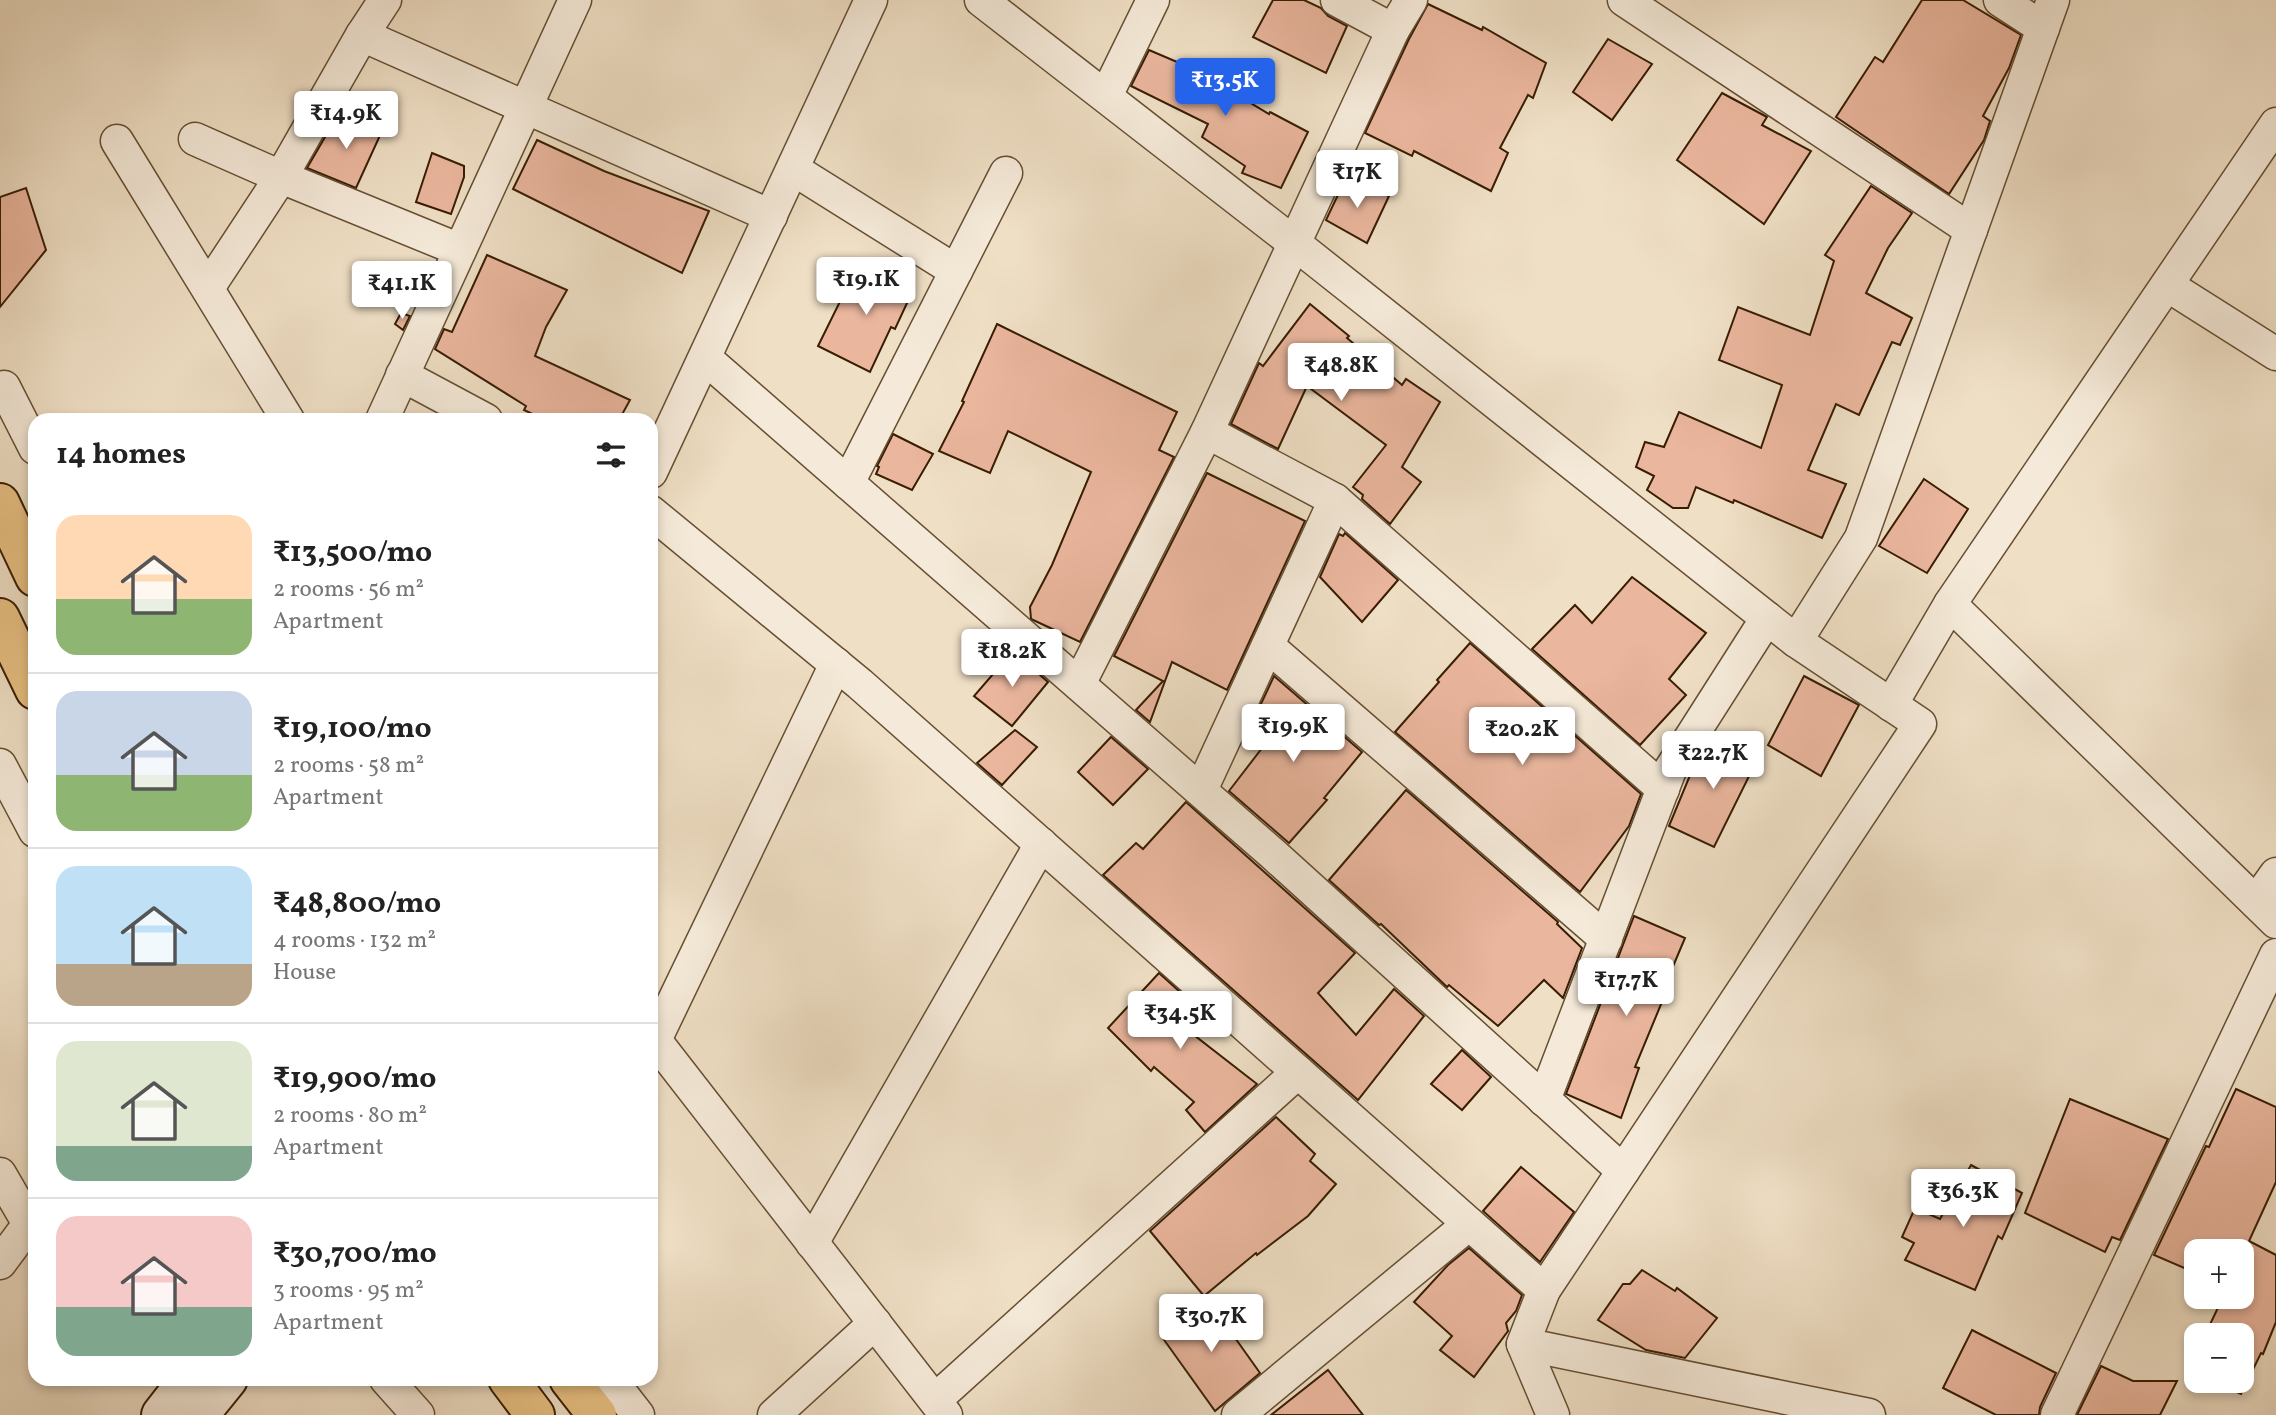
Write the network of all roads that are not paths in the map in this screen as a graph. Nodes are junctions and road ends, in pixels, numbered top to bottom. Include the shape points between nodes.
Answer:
1 (385, 0) edge
2 (575, 0) edge
3 (871, 0) edge
4 (981, 0) edge
5 (1153, 0) edge
6 (1337, 0) edge
7 (1411, 0) edge
8 (1623, 0) edge
9 (2000, 0) edge
10 (2048, 14) edge
11 (1392, 30) junction
12 (362, 35) junction
13 (1105, 96) junction
14 (525, 107) junction
15 (2276, 124) edge
16 (195, 139) dead end
17 (117, 141) dead end
18 (793, 169) junction
19 (1006, 173) dead end
20 (281, 177) junction
21 (771, 216) junction
22 (1971, 230) junction
23 (1294, 243) junction
24 (460, 250) junction
25 (956, 271) junction
26 (2167, 285) junction
27 (208, 288) junction
28 (2276, 354) edge
29 (705, 358) junction
30 (402, 376) junction
31 (4, 387) dead end
32 (284, 413) edge
33 (385, 413) edge
34 (473, 413) edge
35 (1207, 432) junction
36 (28, 434) edge
37 (658, 457) edge
38 (848, 483) junction
39 (1335, 500) junction
40 (0, 503) edge
41 (658, 518) edge
42 (28, 562) edge
43 (1950, 604) junction
44 (0, 618) edge
45 (1767, 618) junction
46 (1796, 641) junction
47 (1268, 646) junction
48 (836, 664) junction
49 (28, 676) edge
50 (1079, 684) junction
51 (1891, 705) junction
52 (0, 765) edge
53 (1662, 789) junction
54 (1200, 790) junction
55 (28, 818) edge
56 (1041, 844) junction
57 (2276, 874) edge
58 (2266, 912) edge
59 (1605, 939) junction
60 (2276, 955) edge
61 (658, 1027) edge
62 (658, 1043) edge
63 (1298, 1072) junction
64 (1544, 1100) junction
65 (1623, 1171) junction
66 (0, 1174) edge
67 (28, 1222) edge
68 (1469, 1224) junction
69 (28, 1225) edge
70 (812, 1243) junction
71 (0, 1263) edge
72 (1544, 1290) junction
73 (875, 1323) junction
74 (1523, 1344) junction
75 (183, 1386) edge
76 (222, 1386) edge
77 (392, 1386) edge
78 (513, 1386) edge
79 (574, 1386) edge
80 (615, 1386) edge
81 (941, 1408) edge
82 (161, 1415) edge
83 (199, 1415) edge
84 (418, 1415) edge
85 (535, 1415) edge
86 (597, 1415) edge
87 (638, 1415) edge
88 (774, 1415) edge
89 (1238, 1415) edge
90 (1553, 1415) edge
91 (1870, 1415) edge
92 (2057, 1415) edge

1 - 12 street
2 - 14 street
3 - 18 street
4 - 13 street
5 - 13 street
6 - 11 street
7 - 11 street
8 - 22 street
9 - 10 street
10 - 22 street
11 - 23 street
12 - 14 street
12 - 20 street
13 - 23 street
14 - 21 street
14 - 24 street
15 - 26 street
16 - 20 street
17 - 27 street
18 - 21 street
18 - 25 street
19 - 25 street
20 - 24 street
20 - 27 street
21 - 29 street
22 - 46 street via 1861,538
23 - 35 street
23 - 45 street
24 - 30 street
25 - 38 street
26 - 28 street
26 - 43 street
27 - 32 street
29 - 37 street
29 - 38 street
30 - 33 street
30 - 34 street
31 - 36 street
35 - 39 street
35 - 50 street
38 - 50 street
39 - 47 street
39 - 53 street
40 - 42 highway
41 - 48 street
43 - 51 street
43 - 58 street
44 - 49 highway
45 - 46 street
45 - 53 street
46 - 51 street
47 - 54 street
47 - 59 street
48 - 56 street
48 - 61 street
50 - 54 street
51 - 65 street via 1920,724
52 - 55 street
53 - 59 street
54 - 64 street
56 - 63 street
56 - 70 street
57 - 58 street
59 - 64 street
60 - 92 street
62 - 70 street
63 - 68 street
63 - 81 street
64 - 65 street
65 - 72 street
66 - 67 street
68 - 72 street
68 - 89 street
69 - 71 street
70 - 73 street
72 - 74 street
73 - 81 street
73 - 88 street
74 - 90 street
74 - 91 street
75 - 82 street
76 - 83 street
77 - 84 street
78 - 85 highway
79 - 86 highway
80 - 87 street

